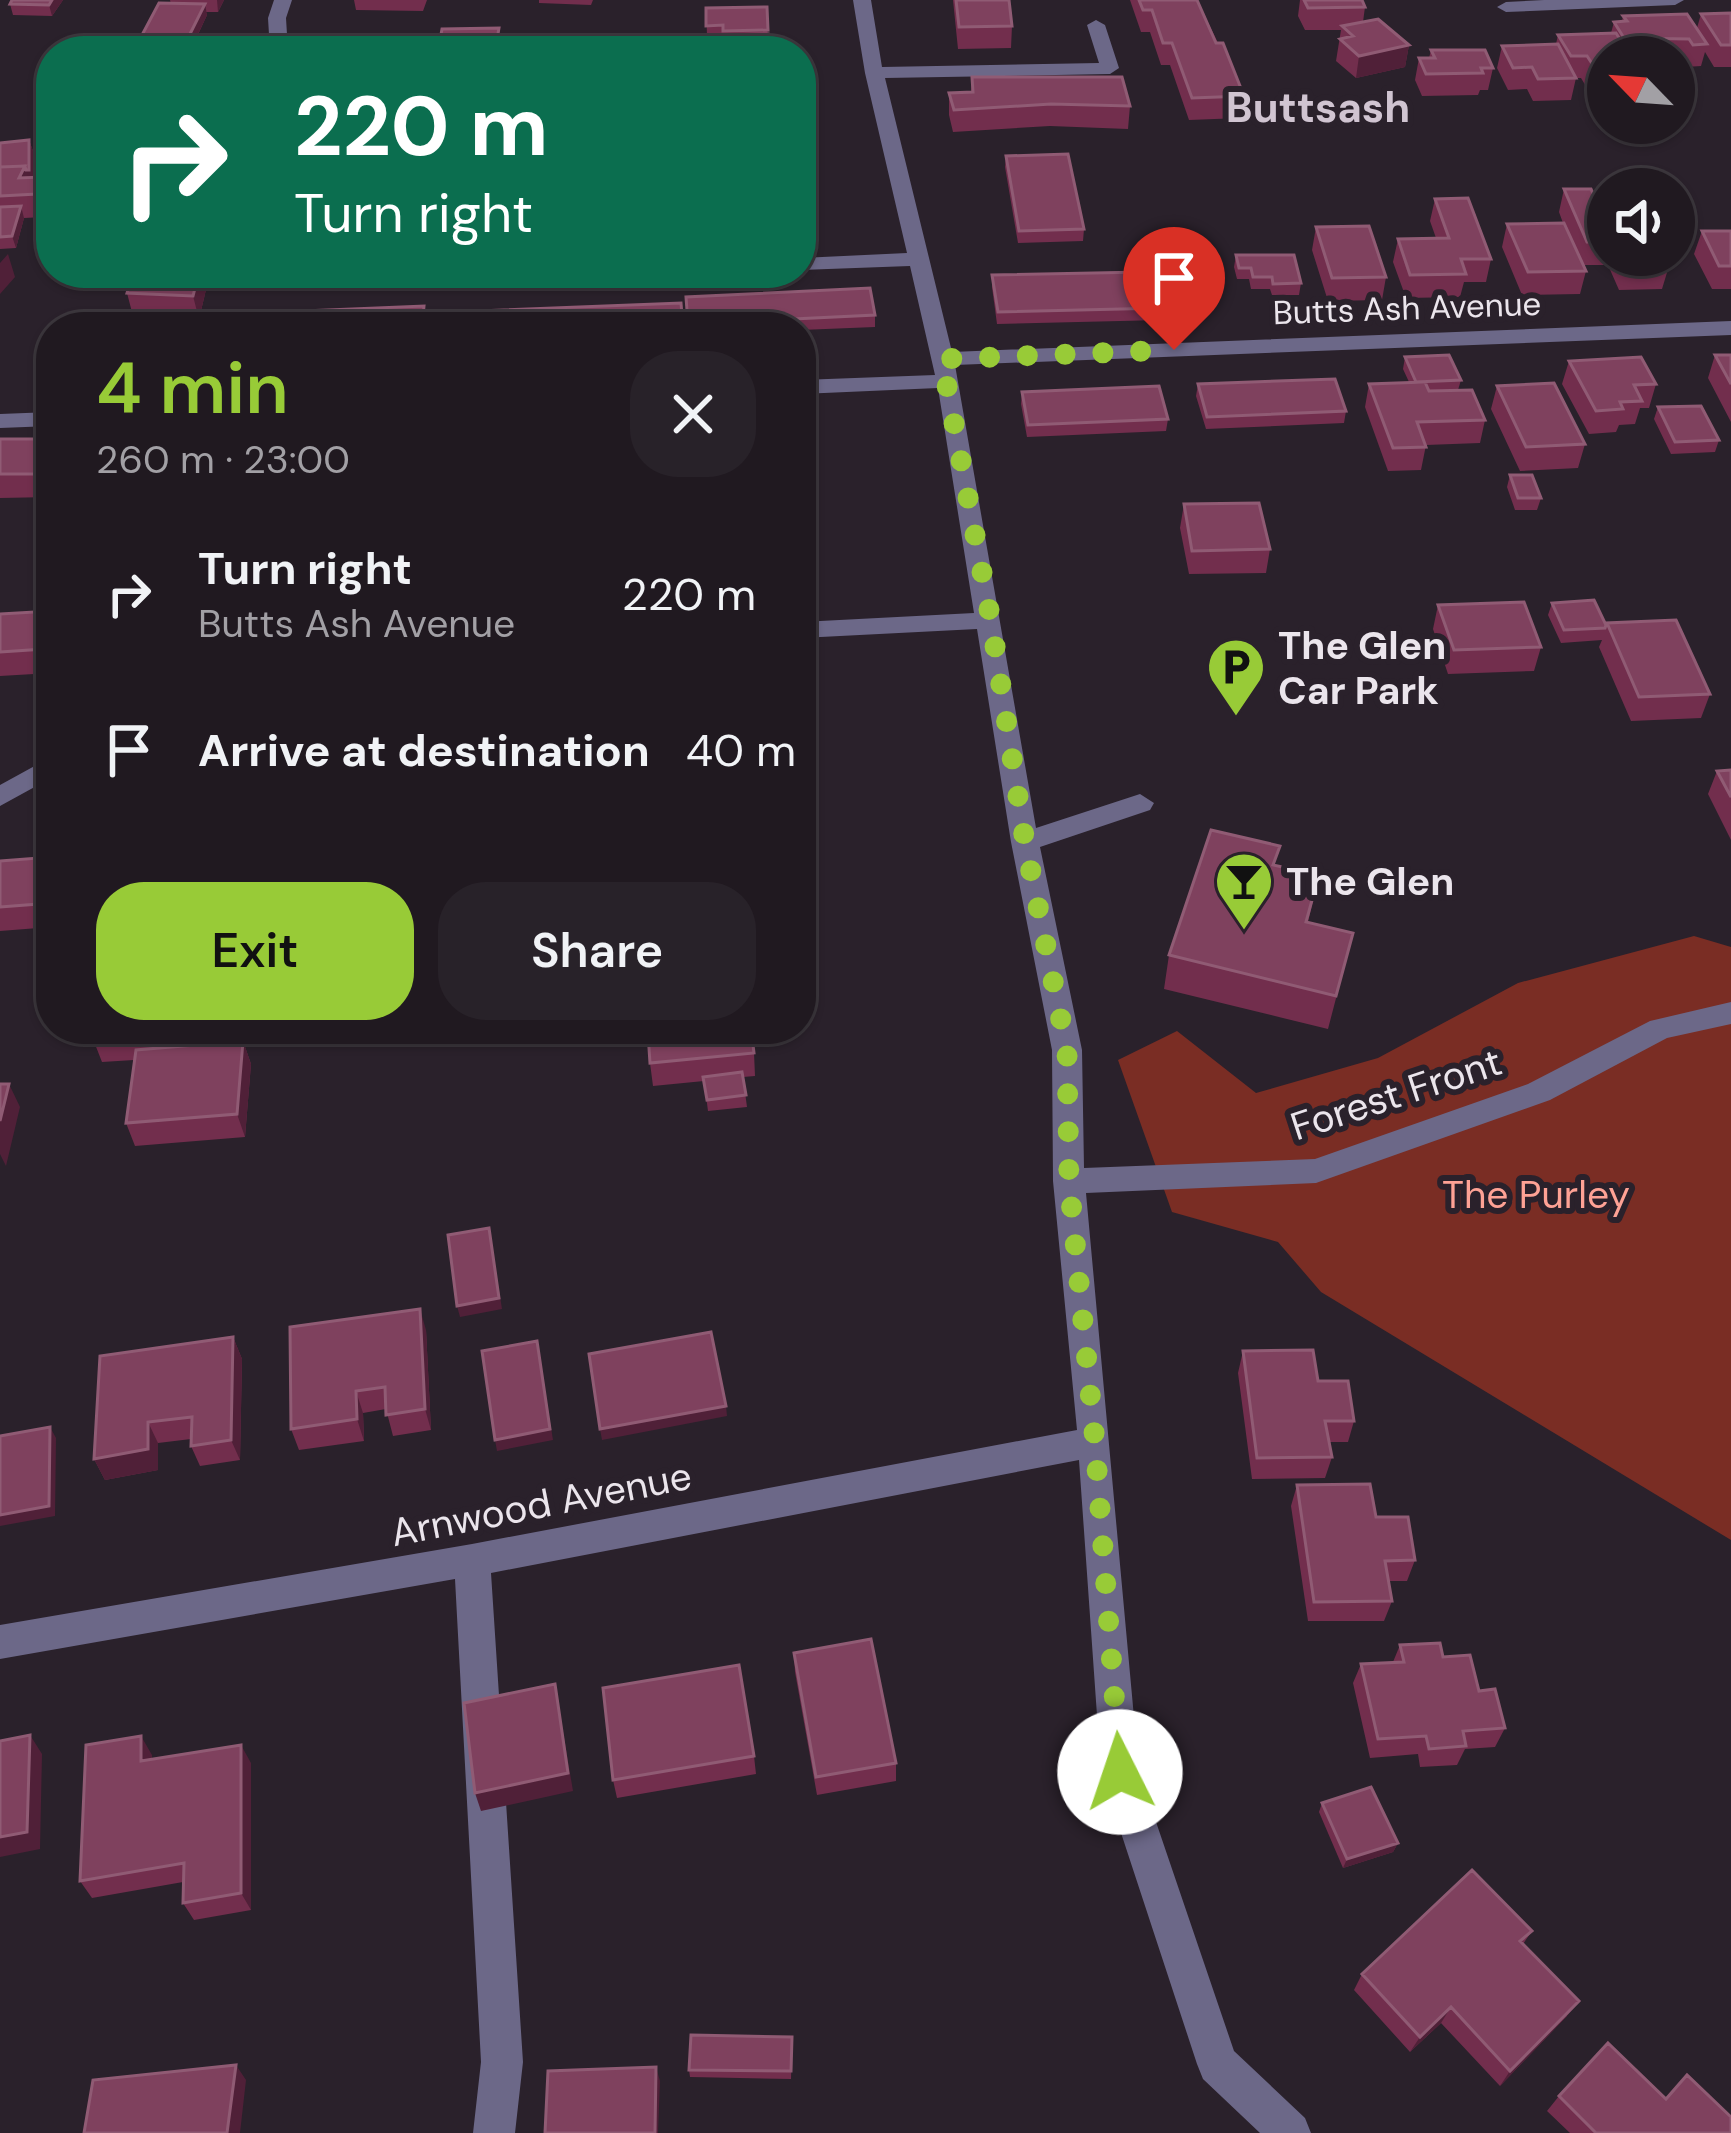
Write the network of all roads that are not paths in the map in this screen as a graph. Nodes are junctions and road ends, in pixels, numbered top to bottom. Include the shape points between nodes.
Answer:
1 (283, 0) edge
2 (862, 0) edge
3 (1675, 0) edge
4 (1507, 7) dead end
5 (1096, 25) dead end
6 (278, 36) edge
7 (874, 73) junction
8 (918, 260) junction
9 (816, 263) edge
10 (1731, 328) edge
11 (945, 370) junction
12 (816, 385) edge
13 (36, 420) edge
14 (0, 421) edge
15 (991, 620) junction
16 (816, 629) edge
17 (36, 775) edge
18 (0, 796) edge
19 (1140, 803) dead end
20 (1025, 842) junction
21 (1731, 1012) edge
22 (1069, 1181) junction
23 (1095, 1442) junction
24 (472, 1561) junction
25 (0, 1642) edge
26 (494, 2133) edge
27 (1290, 2133) edge

1 - 6 street
2 - 7 street
3 - 4 street
5 - 7 street via 1110,68
7 - 8 street
8 - 9 street
8 - 11 street
10 - 11 street, Butts Ash Avenue
11 - 12 street, Butts Ash Avenue
11 - 15 street
13 - 14 street
15 - 16 street
15 - 20 street
17 - 18 street
19 - 20 street
20 - 22 street via 1067,1050
21 - 22 street, Forest Front via 1660,1028 1539,1092 1316,1172
22 - 23 street
23 - 24 street, Arnwood Avenue
23 - 27 street via 1120,1772 1218,2064
24 - 25 street, Arnwood Avenue
24 - 26 street via 502,2062

